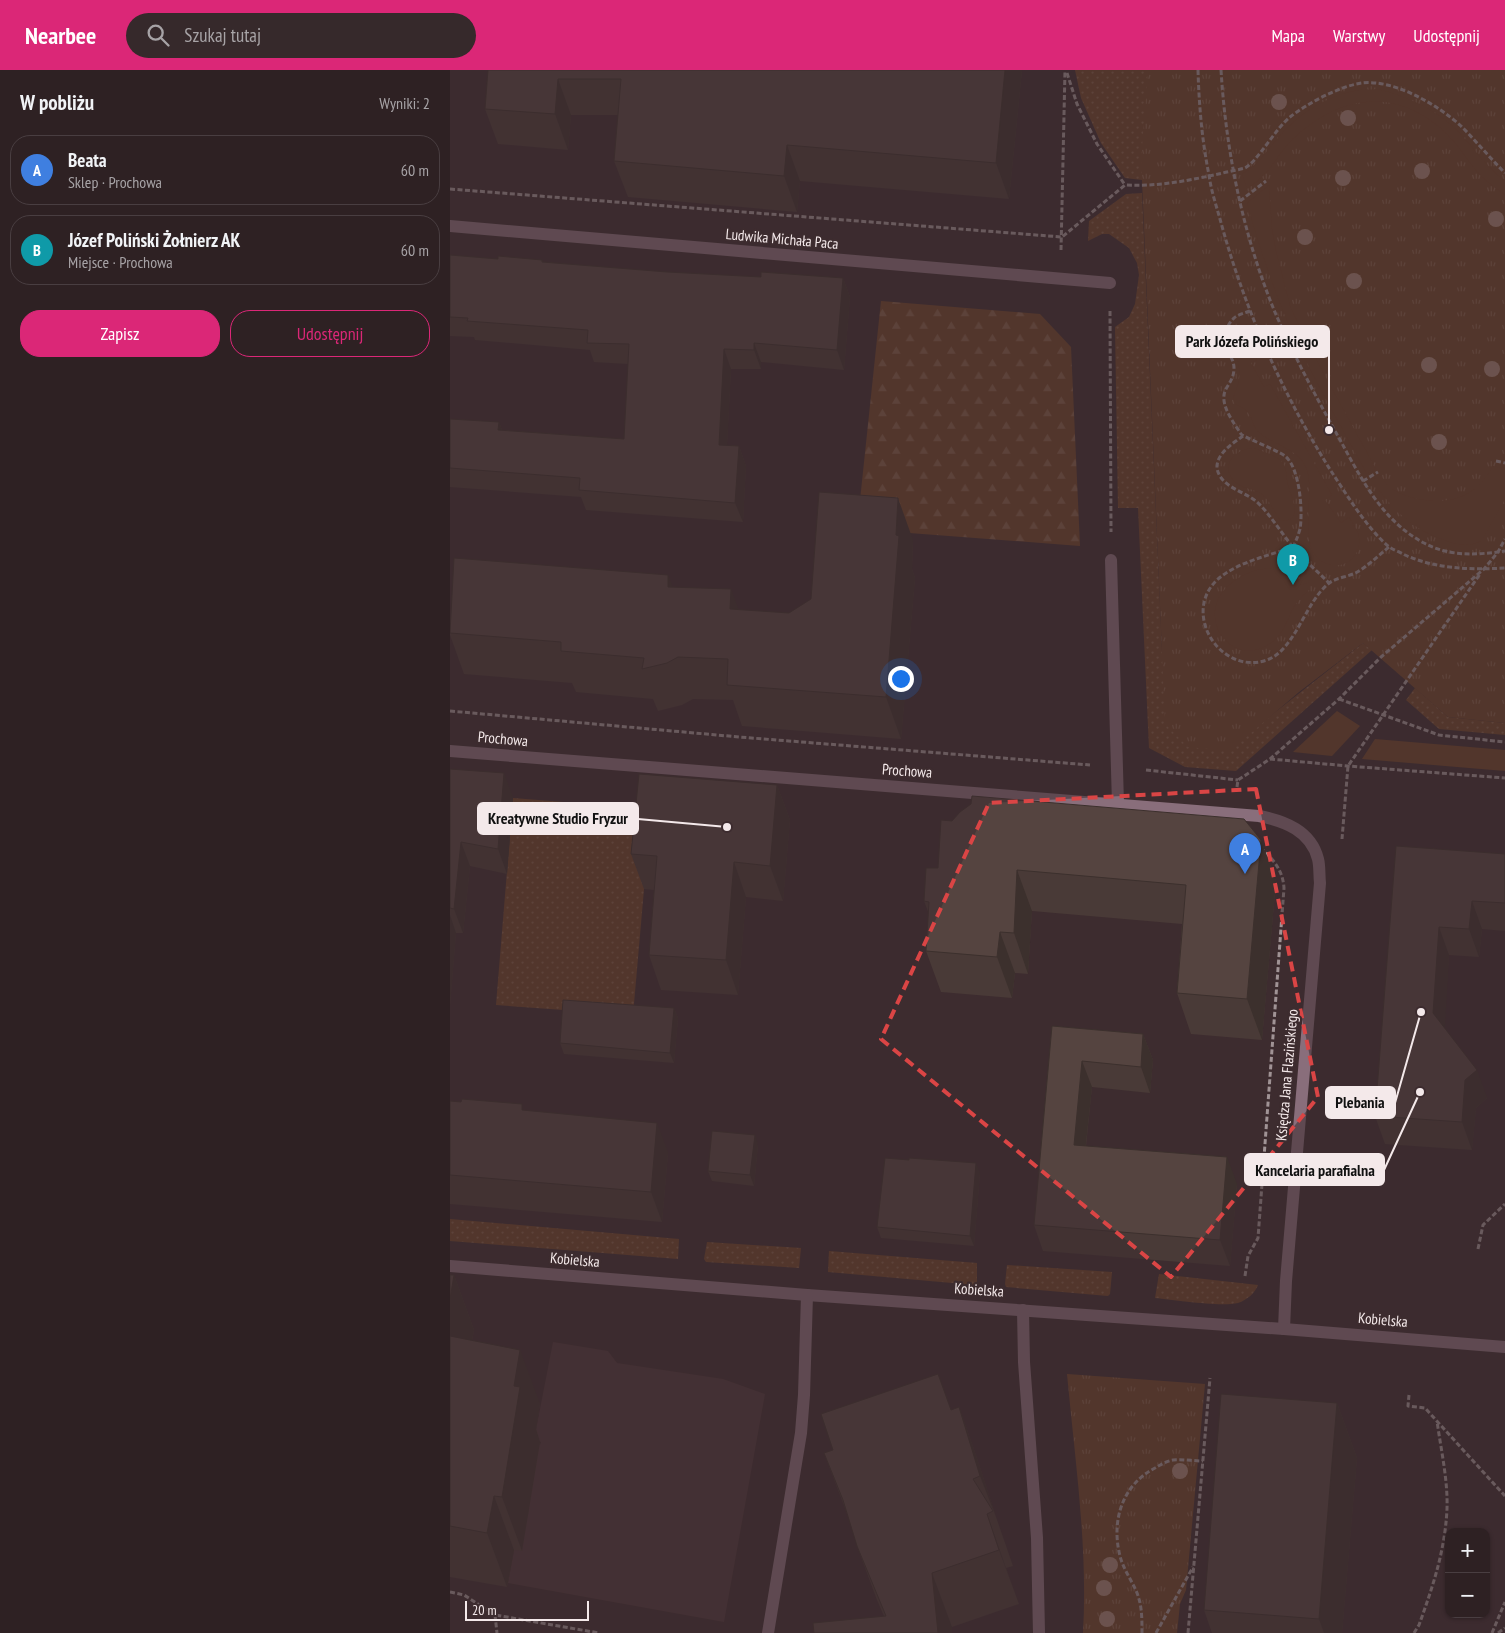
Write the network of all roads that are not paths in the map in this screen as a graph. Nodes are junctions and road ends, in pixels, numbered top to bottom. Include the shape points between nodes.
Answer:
1 (450, 226) edge
2 (1110, 283) road end
3 (1111, 560) road end
4 (450, 751) edge
5 (1118, 804) junction
6 (1320, 883) joint
7 (450, 1266) edge
8 (807, 1295) junction
9 (1023, 1310) junction
10 (1284, 1329) junction
11 (1505, 1347) edge
12 (768, 1633) edge
13 (1039, 1633) edge

1 - 2 street, Ludwika Michała Paca
3 - 5 street
4 - 5 street, Prochowa
5 - 6 street, Prochowa via 1278,820 1296,828 1310,841 1318,859
6 - 10 street, Księdza Jana Flazińskiego
7 - 8 street, Kobielska
8 - 9 street, Kobielska
8 - 12 street via 801,1433
9 - 10 street, Kobielska
9 - 13 street via 1037,1538
10 - 11 street, Kobielska

